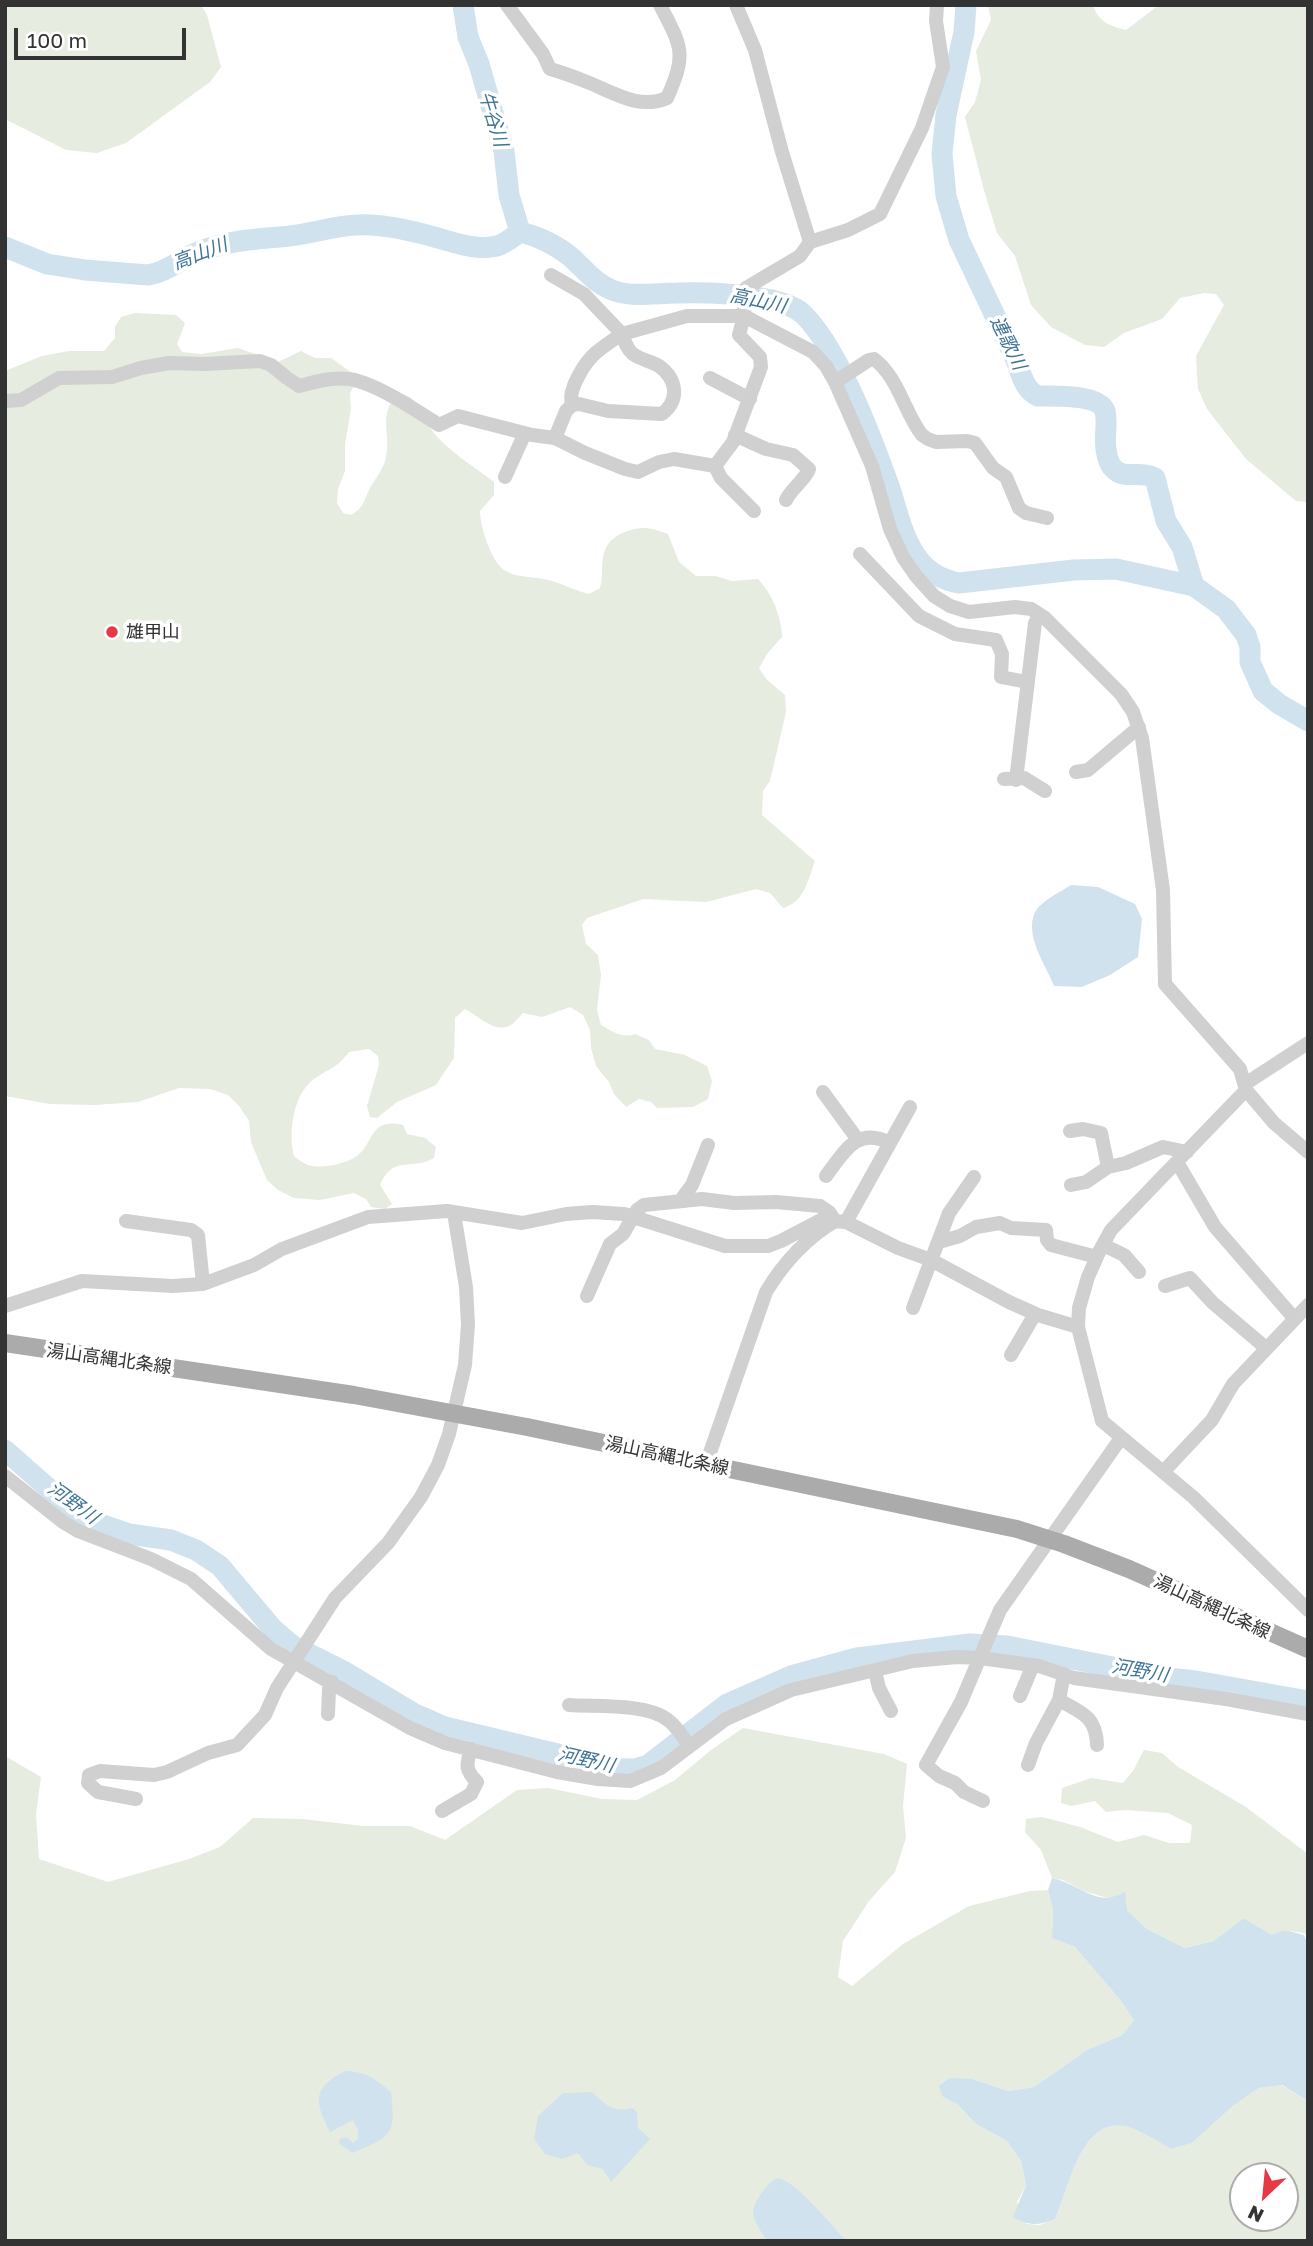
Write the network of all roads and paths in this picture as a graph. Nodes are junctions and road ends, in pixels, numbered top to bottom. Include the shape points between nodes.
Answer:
1 (507, 5) edge
2 (660, 5) edge
3 (736, 5) edge
4 (937, 5) edge
5 (810, 242) junction
6 (551, 275) dead end
7 (744, 316) junction
8 (622, 334) junction
9 (710, 378) dead end
10 (841, 378) junction
11 (750, 399) junction
12 (5, 401) edge
13 (572, 405) junction
14 (525, 433) junction
15 (735, 435) junction
16 (555, 438) junction
17 (715, 466) junction
18 (505, 477) dead end
19 (786, 500) dead end
20 (754, 511) dead end
21 (1048, 518) dead end
22 (860, 554) dead end
23 (1040, 615) junction
24 (1027, 682) junction
25 (1139, 727) junction
26 (1076, 772) dead end
27 (1045, 791) dead end
28 (1308, 1044) edge
29 (1245, 1087) junction
30 (823, 1092) dead end
31 (910, 1107) dead end
32 (1070, 1131) dead end
33 (858, 1140) junction
34 (890, 1143) junction
35 (708, 1145) dead end
36 (1308, 1153) edge
37 (1182, 1157) junction
38 (1108, 1167) junction
39 (826, 1176) dead end
40 (974, 1177) dead end
41 (1071, 1185) dead end
42 (681, 1200) junction
43 (454, 1213) junction
44 (634, 1217) junction
45 (126, 1221) dead end
46 (841, 1221) junction
47 (939, 1242) junction
48 (1100, 1251) junction
49 (931, 1260) junction
50 (1139, 1272) dead end
51 (202, 1284) junction
52 (1165, 1286) dead end
53 (587, 1296) dead end
54 (1308, 1305) edge
55 (5, 1306) edge
56 (913, 1308) dead end
57 (1035, 1314) junction
58 (1294, 1318) junction
59 (1078, 1327) junction
60 (5, 1343) edge
61 (1266, 1348) junction
62 (1011, 1355) dead end
63 (454, 1414) junction
64 (1121, 1438) junction
65 (706, 1464) junction
66 (1164, 1471) junction
67 (5, 1476) edge
68 (1049, 1539) junction
69 (1308, 1610) edge
70 (1308, 1649) edge
71 (980, 1658) junction
72 (295, 1660) junction
73 (1033, 1665) junction
74 (875, 1671) junction
75 (1064, 1674) junction
76 (332, 1682) junction
77 (1020, 1696) dead end
78 (1059, 1700) junction
79 (569, 1706) dead end
80 (891, 1712) dead end
81 (1308, 1713) edge
82 (328, 1714) dead end
83 (422, 1734) junction
84 (685, 1740) junction
85 (1097, 1745) dead end
86 (416, 1748) dead end
87 (471, 1749) junction
88 (1028, 1765) dead end
89 (136, 1799) dead end
90 (983, 1801) dead end
91 (442, 1811) dead end

1 - 2 street via 550,69 645,103 667,98 680,69 678,40
3 - 5 street via 755,50
4 - 5 street via 943,68 922,128 880,214
5 - 7 street via 800,256 747,288
6 - 8 street via 584,294
7 - 8 street via 687,316
7 - 10 street via 813,352
7 - 11 street via 739,335 760,356 761,367
8 - 13 street via 590,356 570,395
8 - 13 street via 631,352 658,366 671,379 674,401 663,414
9 - 11 street
10 - 21 street via 869,360 878,362 922,435 936,442 975,443 993,468 1006,477 1019,508
10 - 23 street via 890,529 916,576 934,596 969,612 1015,607
11 - 15 street
12 - 14 street via 21,400 60,377 112,377 169,363 260,361 299,386 339,379 358,381 439,425 458,416
13 - 16 street
14 - 16 street
14 - 18 street
15 - 17 street
15 - 19 street via 766,450 793,455 809,468
16 - 17 street via 638,472 674,459
17 - 20 street
22 - 24 street via 919,616 955,634 996,640 1002,654 1001,677
23 - 24 street
23 - 25 street via 1121,694
24 - 27 street via 1010,779 1024,778
25 - 26 street via 1088,770
25 - 29 street via 1163,890 1164,984 1240,1069
28 - 29 street
29 - 36 street
29 - 37 street
30 - 33 street
31 - 34 street
32 - 38 street via 1101,1133
33 - 34 street via 869,1136
33 - 39 street
34 - 46 street
35 - 42 street
37 - 38 street via 1163,1147
37 - 48 street via 1111,1230
37 - 58 street via 1215,1227
38 - 41 street via 1086,1182
40 - 47 street via 949,1213
42 - 44 street via 645,1205
42 - 46 street via 820,1206
43 - 44 street via 522,1223 592,1212
43 - 51 street via 368,1217
43 - 63 street via 468,1324
44 - 46 street via 710,1243 740,1247 768,1246 821,1220
44 - 53 street via 610,1244
45 - 51 street via 191,1230 198,1235
46 - 49 street
46 - 65 street via 802,1243 766,1292
47 - 48 street via 1000,1223 1046,1230 1051,1245
47 - 49 street
48 - 50 street via 1124,1255
48 - 59 street via 1079,1308
49 - 56 street
49 - 57 street
51 - 55 street via 82,1281
52 - 61 street via 1190,1278
54 - 58 street
57 - 59 street
57 - 62 street
58 - 61 street
59 - 64 street via 1102,1421
60 - 63 main road, 湯山高縄北条線
61 - 66 street via 1233,1384 1212,1420
63 - 65 main road, 湯山高縄北条線
63 - 72 street via 438,1465 421,1496 388,1543 335,1598
64 - 66 street
64 - 68 street
65 - 68 main road, 湯山高縄北条線
66 - 69 street
67 - 72 street via 78,1531 191,1579 271,1649
68 - 70 main road, 湯山高縄北条線 via 1129,1569
68 - 71 street via 1000,1610
71 - 73 street
71 - 74 street via 936,1658
71 - 90 street via 926,1765
72 - 76 street
72 - 89 street via 265,1715 237,1745 154,1775 100,1771 89,1775 88,1783 99,1792
73 - 75 street
73 - 77 street
74 - 80 street
74 - 84 street via 791,1690
75 - 78 street
75 - 81 street
76 - 82 street
76 - 83 street
78 - 85 street via 1093,1722
78 - 88 street
79 - 84 street via 647,1711 668,1720
83 - 86 street
83 - 87 street
84 - 87 street via 661,1768 620,1782 557,1772
87 - 91 street via 467,1773 477,1782 471,1794

